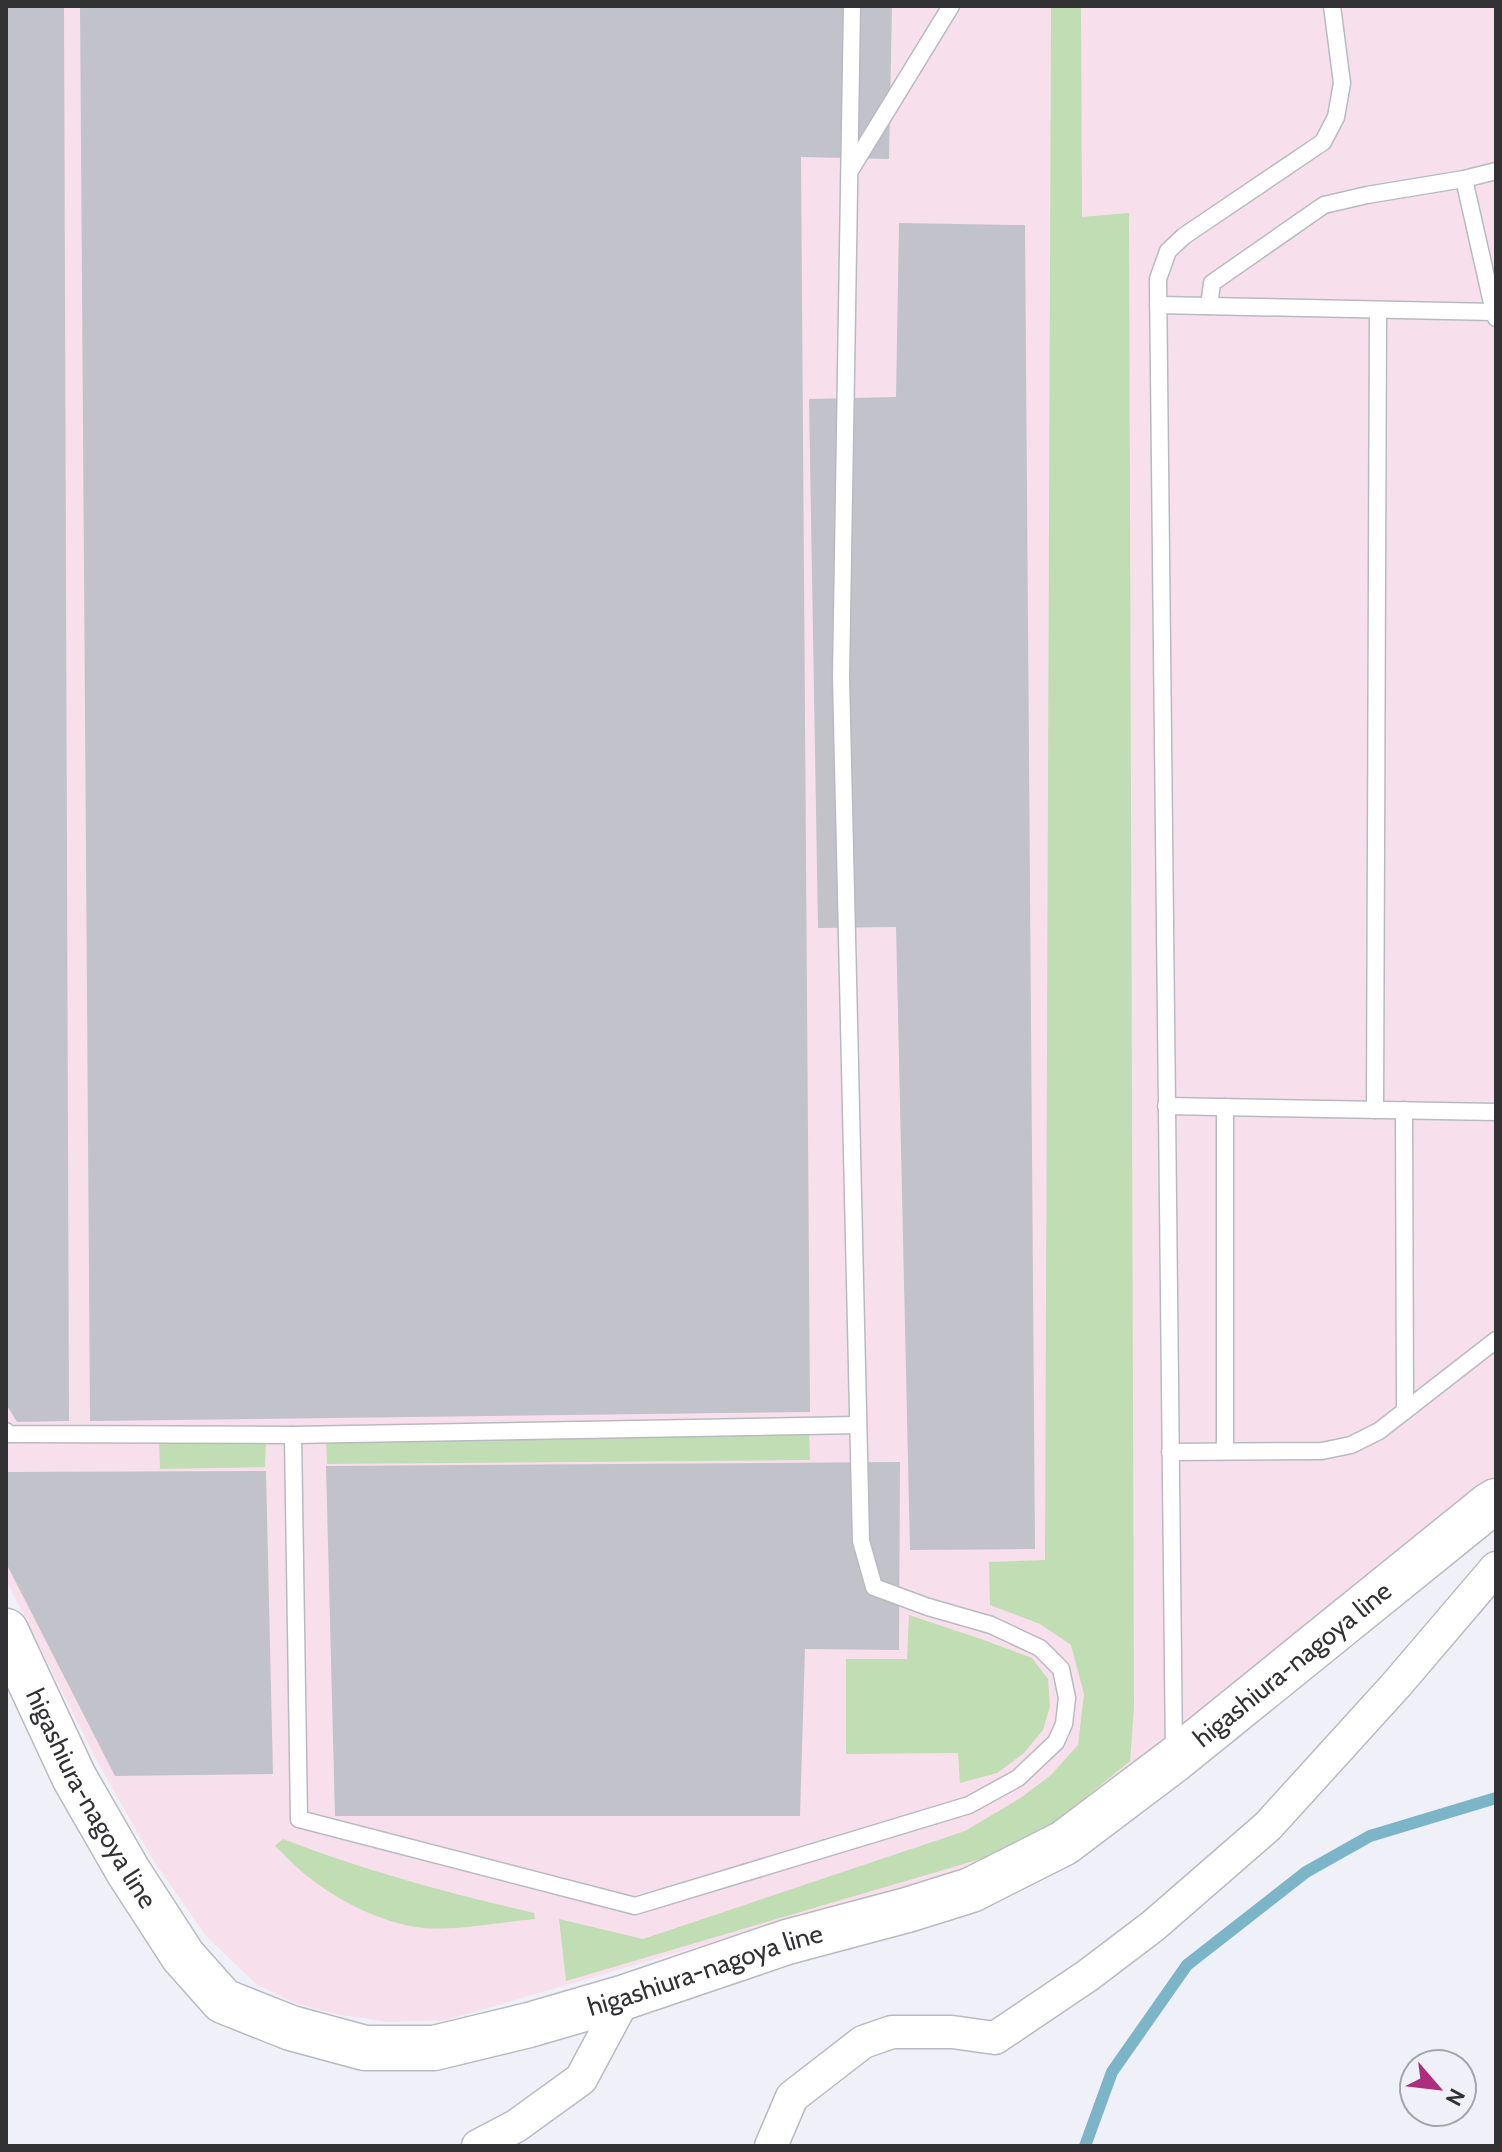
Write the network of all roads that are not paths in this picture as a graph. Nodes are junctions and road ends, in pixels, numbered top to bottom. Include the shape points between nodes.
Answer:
1 (852, 6) edge
2 (951, 6) edge
3 (1332, 6) edge
4 (850, 170) junction
5 (1496, 171) edge
6 (1464, 179) junction
7 (1158, 305) junction
8 (1209, 306) junction
9 (1378, 310) junction
10 (1495, 315) edge
11 (1166, 1106) junction
12 (1225, 1107) junction
13 (1375, 1110) junction
14 (1404, 1110) junction
15 (1496, 1112) edge
16 (1496, 1340) edge
17 (1405, 1411) junction
18 (858, 1425) junction
19 (6, 1431) edge
20 (293, 1435) junction
21 (1225, 1451) junction
22 (1170, 1452) junction
23 (1496, 1501) edge
24 (1496, 1568) edge
25 (6, 1631) edge
26 (1174, 1760) junction
27 (625, 1997) junction
28 (478, 2146) edge
29 (771, 2146) edge

1 - 4 lane
2 - 4 lane
3 - 7 lane via 1342,83 1336,117 1323,142 1168,251 1158,279
4 - 18 lane via 841,677
5 - 6 lane
6 - 8 lane via 1324,205 1212,283
6 - 10 lane
7 - 8 lane
7 - 11 lane
8 - 9 lane
9 - 10 lane
9 - 13 lane
11 - 12 lane
11 - 22 lane
12 - 13 lane
12 - 21 lane
13 - 14 lane
14 - 15 lane
14 - 17 lane
16 - 17 lane
17 - 21 lane via 1351,1445 1322,1451
18 - 20 lane
18 - 20 lane via 861,1541 874,1587 991,1625 1040,1648 1061,1669 1067,1698 1056,1742 1018,1778 969,1805 635,1906 299,1819
19 - 20 lane
21 - 22 lane
22 - 26 lane
23 - 26 main road, higashiura-nagoya line
24 - 29 street via 1268,1826 1153,1926 995,2038 892,2032 863,2042 792,2097
25 - 27 main road, higashiura-nagoya line via 74,1777 128,1871 183,1956 223,2001 291,2028 365,2048 434,2048
26 - 27 main road, higashiura-nagoya line via 1064,1843 971,1890 787,1942
27 - 28 street via 581,2079

